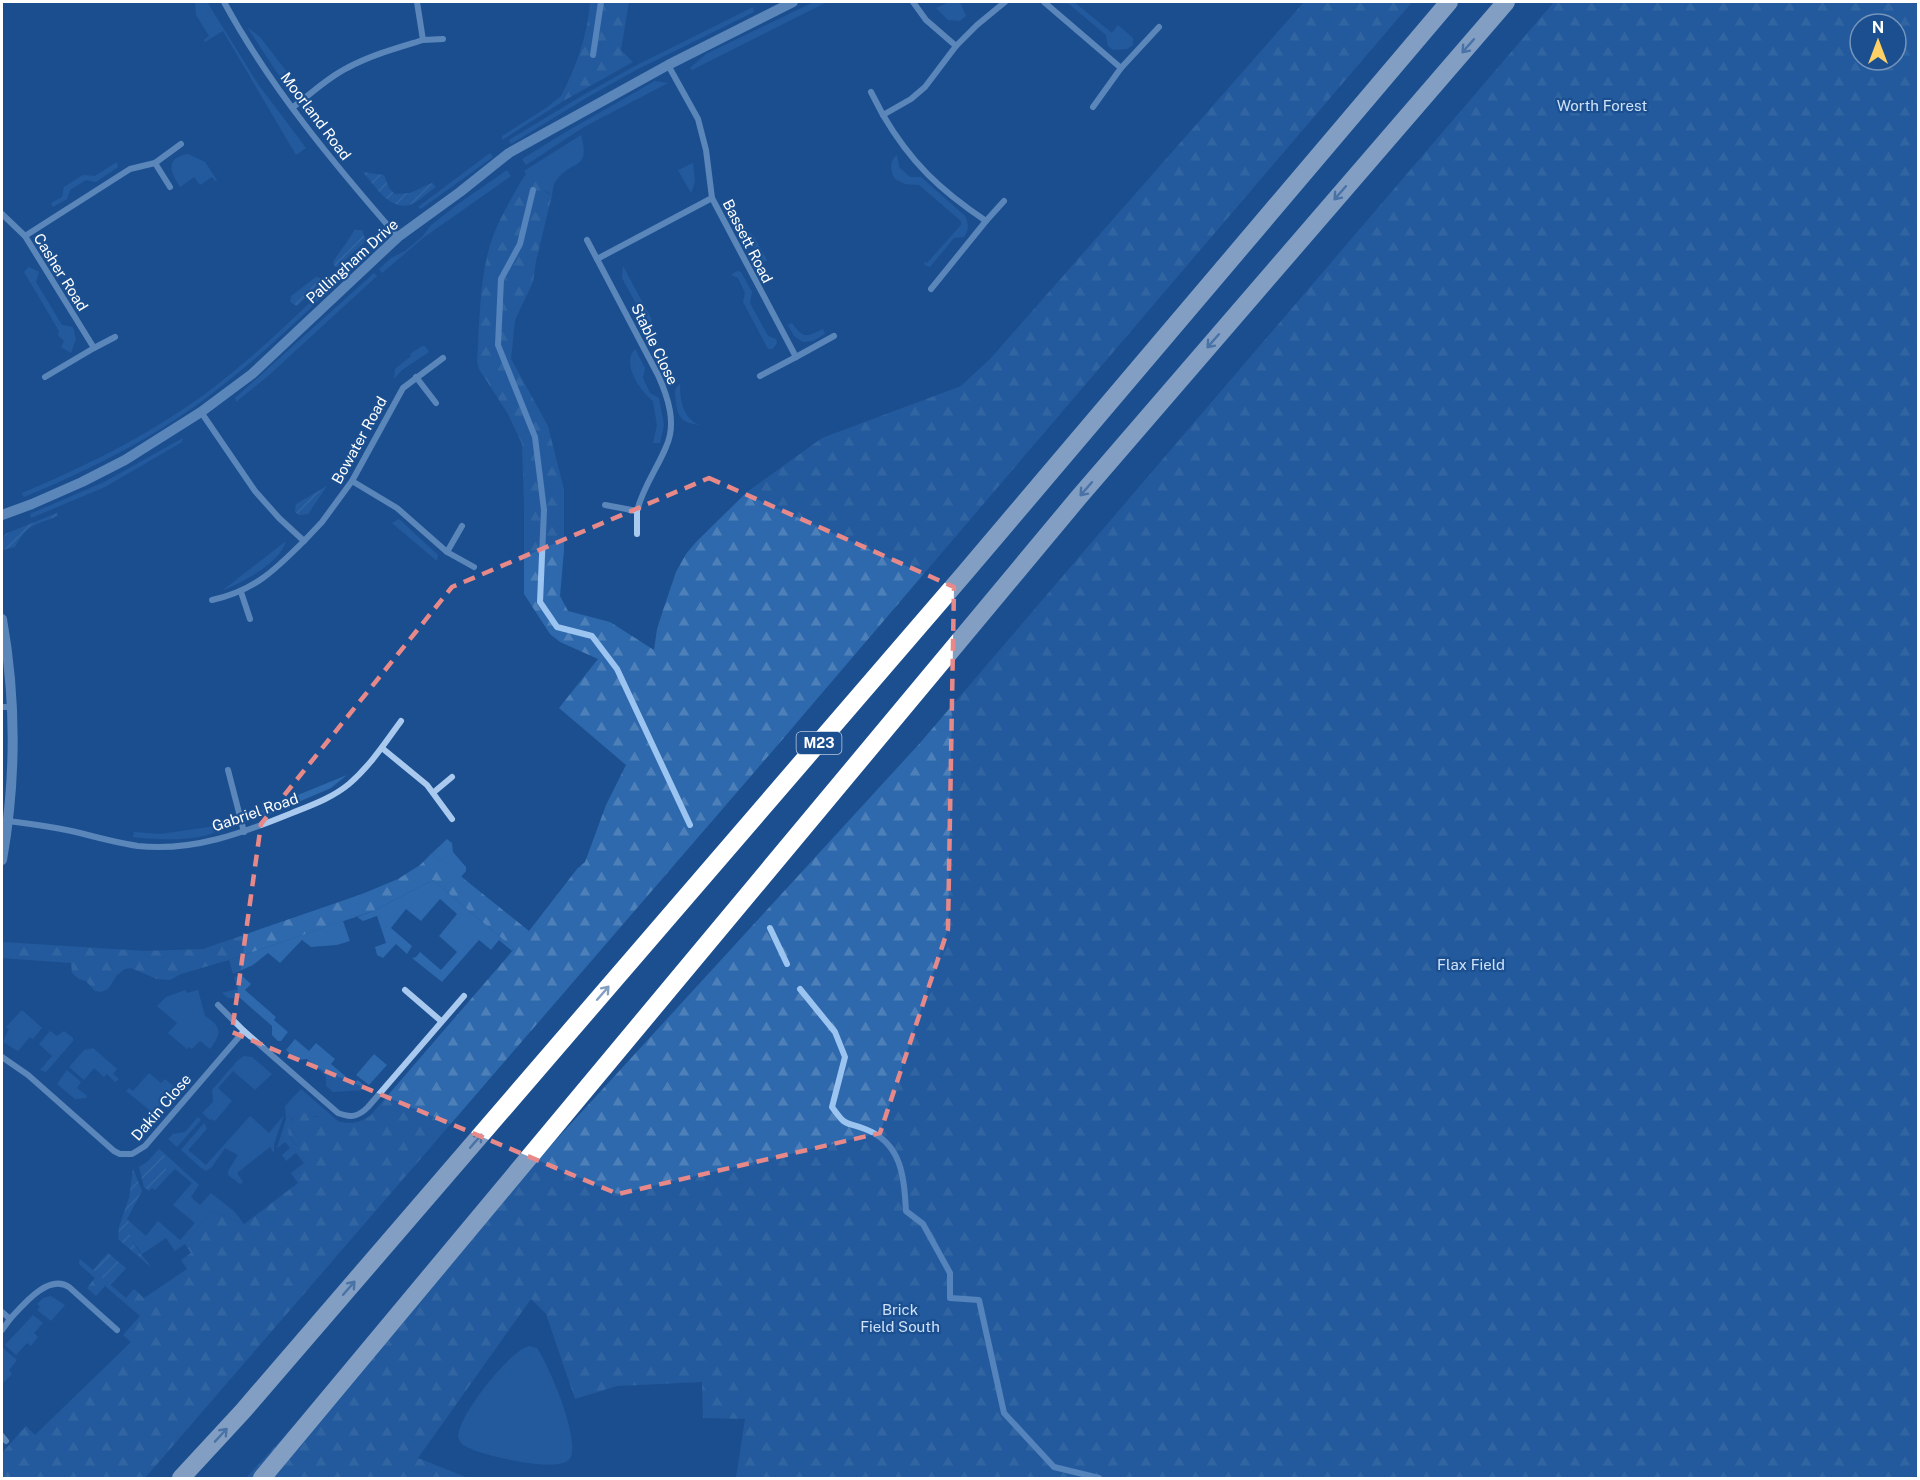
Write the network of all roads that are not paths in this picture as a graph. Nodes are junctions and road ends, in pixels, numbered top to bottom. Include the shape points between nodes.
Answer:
1 (224, 2) edge
2 (417, 2) edge
3 (793, 2) edge
4 (913, 2) edge
5 (1005, 2) edge
6 (1044, 2) edge
7 (1449, 2) edge
8 (1506, 2) edge
9 (1159, 27) dead end
10 (443, 39) dead end
11 (423, 40) junction
12 (956, 46) junction
13 (668, 65) junction
14 (1121, 68) junction
15 (871, 92) dead end
16 (293, 107) junction
17 (1093, 107) dead end
18 (883, 115) junction
19 (181, 144) dead end
20 (155, 163) junction
21 (170, 187) dead end
22 (712, 198) junction
23 (1004, 201) dead end
24 (2, 214) edge
25 (986, 222) junction
26 (25, 236) junction
27 (398, 237) junction
28 (587, 240) dead end
29 (597, 260) junction
30 (931, 289) dead end
31 (834, 336) dead end
32 (115, 337) dead end
33 (94, 348) junction
34 (796, 357) junction
35 (443, 358) dead end
36 (760, 376) dead end
37 (45, 377) dead end
38 (416, 377) junction
39 (436, 403) dead end
40 (201, 412) junction
41 (352, 481) junction
42 (605, 505) dead end
43 (637, 511) junction
44 (2, 515) edge
45 (462, 526) dead end
46 (637, 534) dead end
47 (304, 541) junction
48 (447, 552) junction
49 (474, 567) dead end
50 (242, 592) junction
51 (212, 600) dead end
52 (2, 619) edge
53 (250, 619) dead end
54 (6, 707) edge
55 (401, 721) dead end
56 (382, 748) junction
57 (228, 770) dead end
58 (452, 777) dead end
59 (434, 792) junction
60 (452, 819) dead end
61 (8, 821) junction
62 (244, 832) junction
63 (2, 860) edge
64 (405, 990) dead end
65 (464, 996) dead end
66 (218, 1005) dead end
67 (441, 1021) junction
68 (244, 1031) junction
69 (2, 1057) edge
70 (2, 1312) edge
71 (10, 1319) junction
72 (2, 1330) edge
73 (117, 1330) dead end
74 (181, 1479) edge
75 (262, 1479) edge

1 - 16 street, Moorland Road
2 - 11 street
3 - 13 street, Pallingham Drive
4 - 12 street via 926,20
5 - 12 street
6 - 14 street
74 -> 7 highway, M23 via 949,592
8 -> 75 highway, M23 via 1079,497
9 - 14 street
10 - 11 street
11 - 16 street via 347,67
12 - 18 street via 925,87
13 - 22 street, Bassett Road via 698,119
13 - 27 street, Pallingham Drive via 510,153
14 - 17 street
15 - 18 street
16 - 27 street, Moorland Road
18 - 25 street via 920,168
19 - 20 street
20 - 21 street
20 - 26 street via 130,169
22 - 29 street
22 - 34 street, Bassett Road
23 - 25 street
24 - 26 street, Casher Road
25 - 30 street
26 - 33 street, Casher Road
27 - 40 street, Pallingham Drive via 252,374
28 - 29 street, Stable Close
29 - 43 street, Stable Close via 661,381 669,406 667,446 648,480
31 - 34 street
32 - 33 street
33 - 37 street
34 - 36 street
35 - 38 street, Bowater Road
38 - 39 street
38 - 41 street, Bowater Road via 398,395
40 - 44 street, Pallingham Drive via 126,460
40 - 47 street via 255,491
41 - 47 street, Bowater Road
41 - 48 street via 397,508
42 - 43 street
43 - 46 street, Stable Close
45 - 48 street
47 - 50 street, Bowater Road
48 - 49 street
50 - 51 street, Bowater Road
50 - 53 street
52 - 54 street via 9,665
54 - 61 street via 12,760
55 - 56 street, Gabriel Road
56 - 59 street
56 - 62 street, Gabriel Road via 350,783 334,794
57 - 62 street
58 - 59 street
59 - 60 street
61 - 62 street, Gabriel Road via 154,847 192,845
61 - 63 street
64 - 67 street
65 - 67 street
66 - 68 street
67 - 68 street via 368,1107 351,1117 338,1113
68 - 69 street, Dakin Close via 145,1146 132,1154 120,1154 105,1144 28,1075
70 - 71 street
71 - 72 street
71 - 73 street via 39,1291 61,1284

